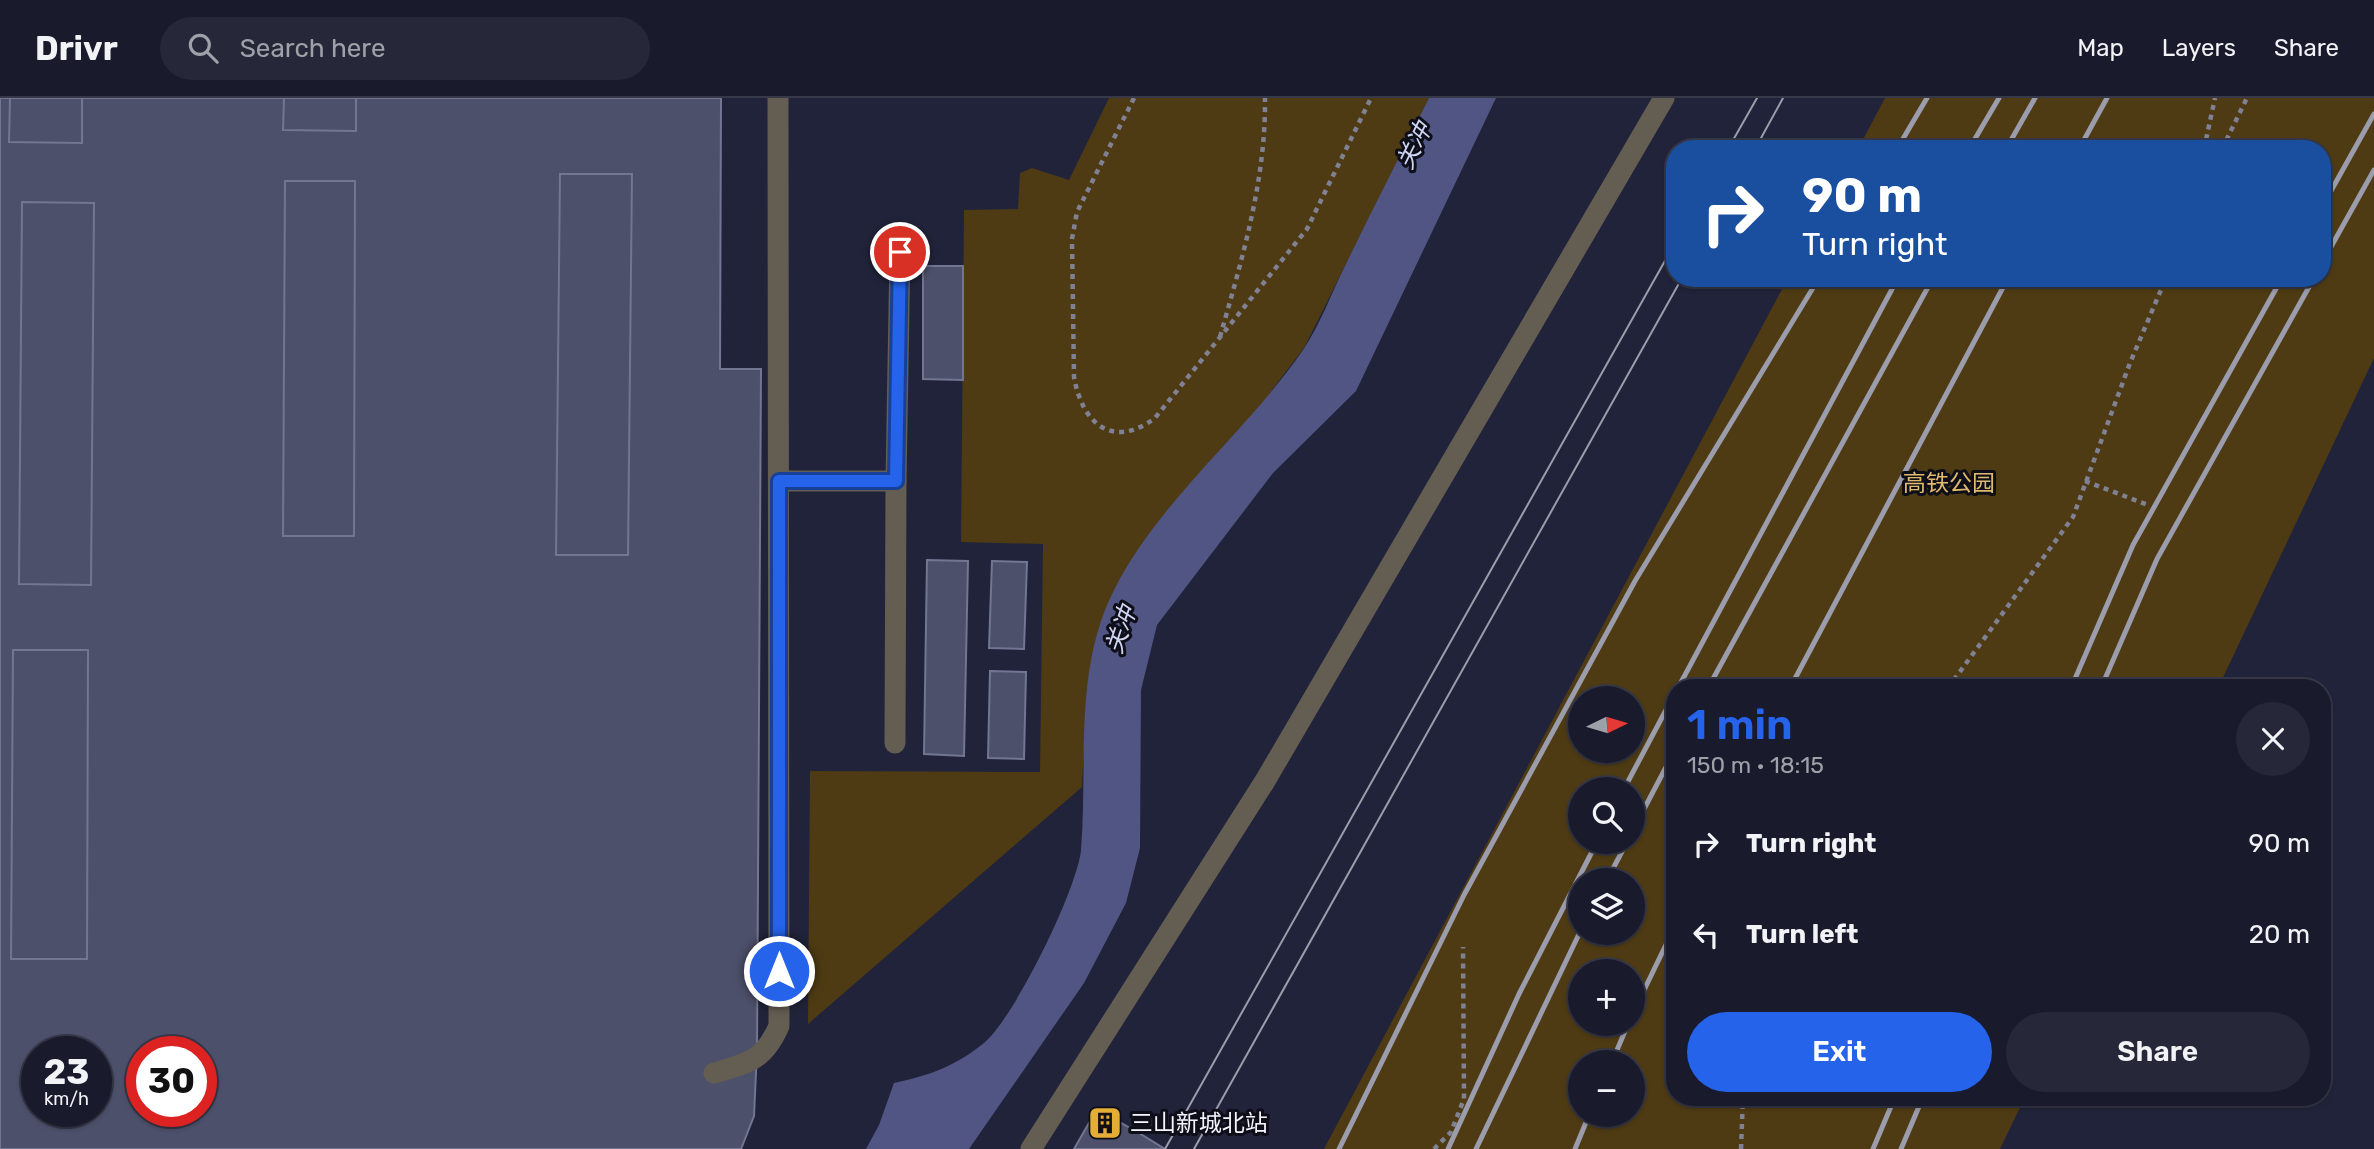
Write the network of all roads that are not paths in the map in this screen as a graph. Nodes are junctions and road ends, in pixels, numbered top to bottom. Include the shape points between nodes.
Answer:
1 (778, 98) edge
2 (1664, 98) edge
3 (900, 252) dead end
4 (779, 481) junction
5 (896, 481) junction
6 (895, 743) dead end
7 (714, 1073) dead end
8 (1031, 1149) edge

1 - 4 street
2 - 8 street via 1265,781
3 - 5 street
4 - 5 street
4 - 7 street via 779,1026 769,1047 745,1064
5 - 6 street

